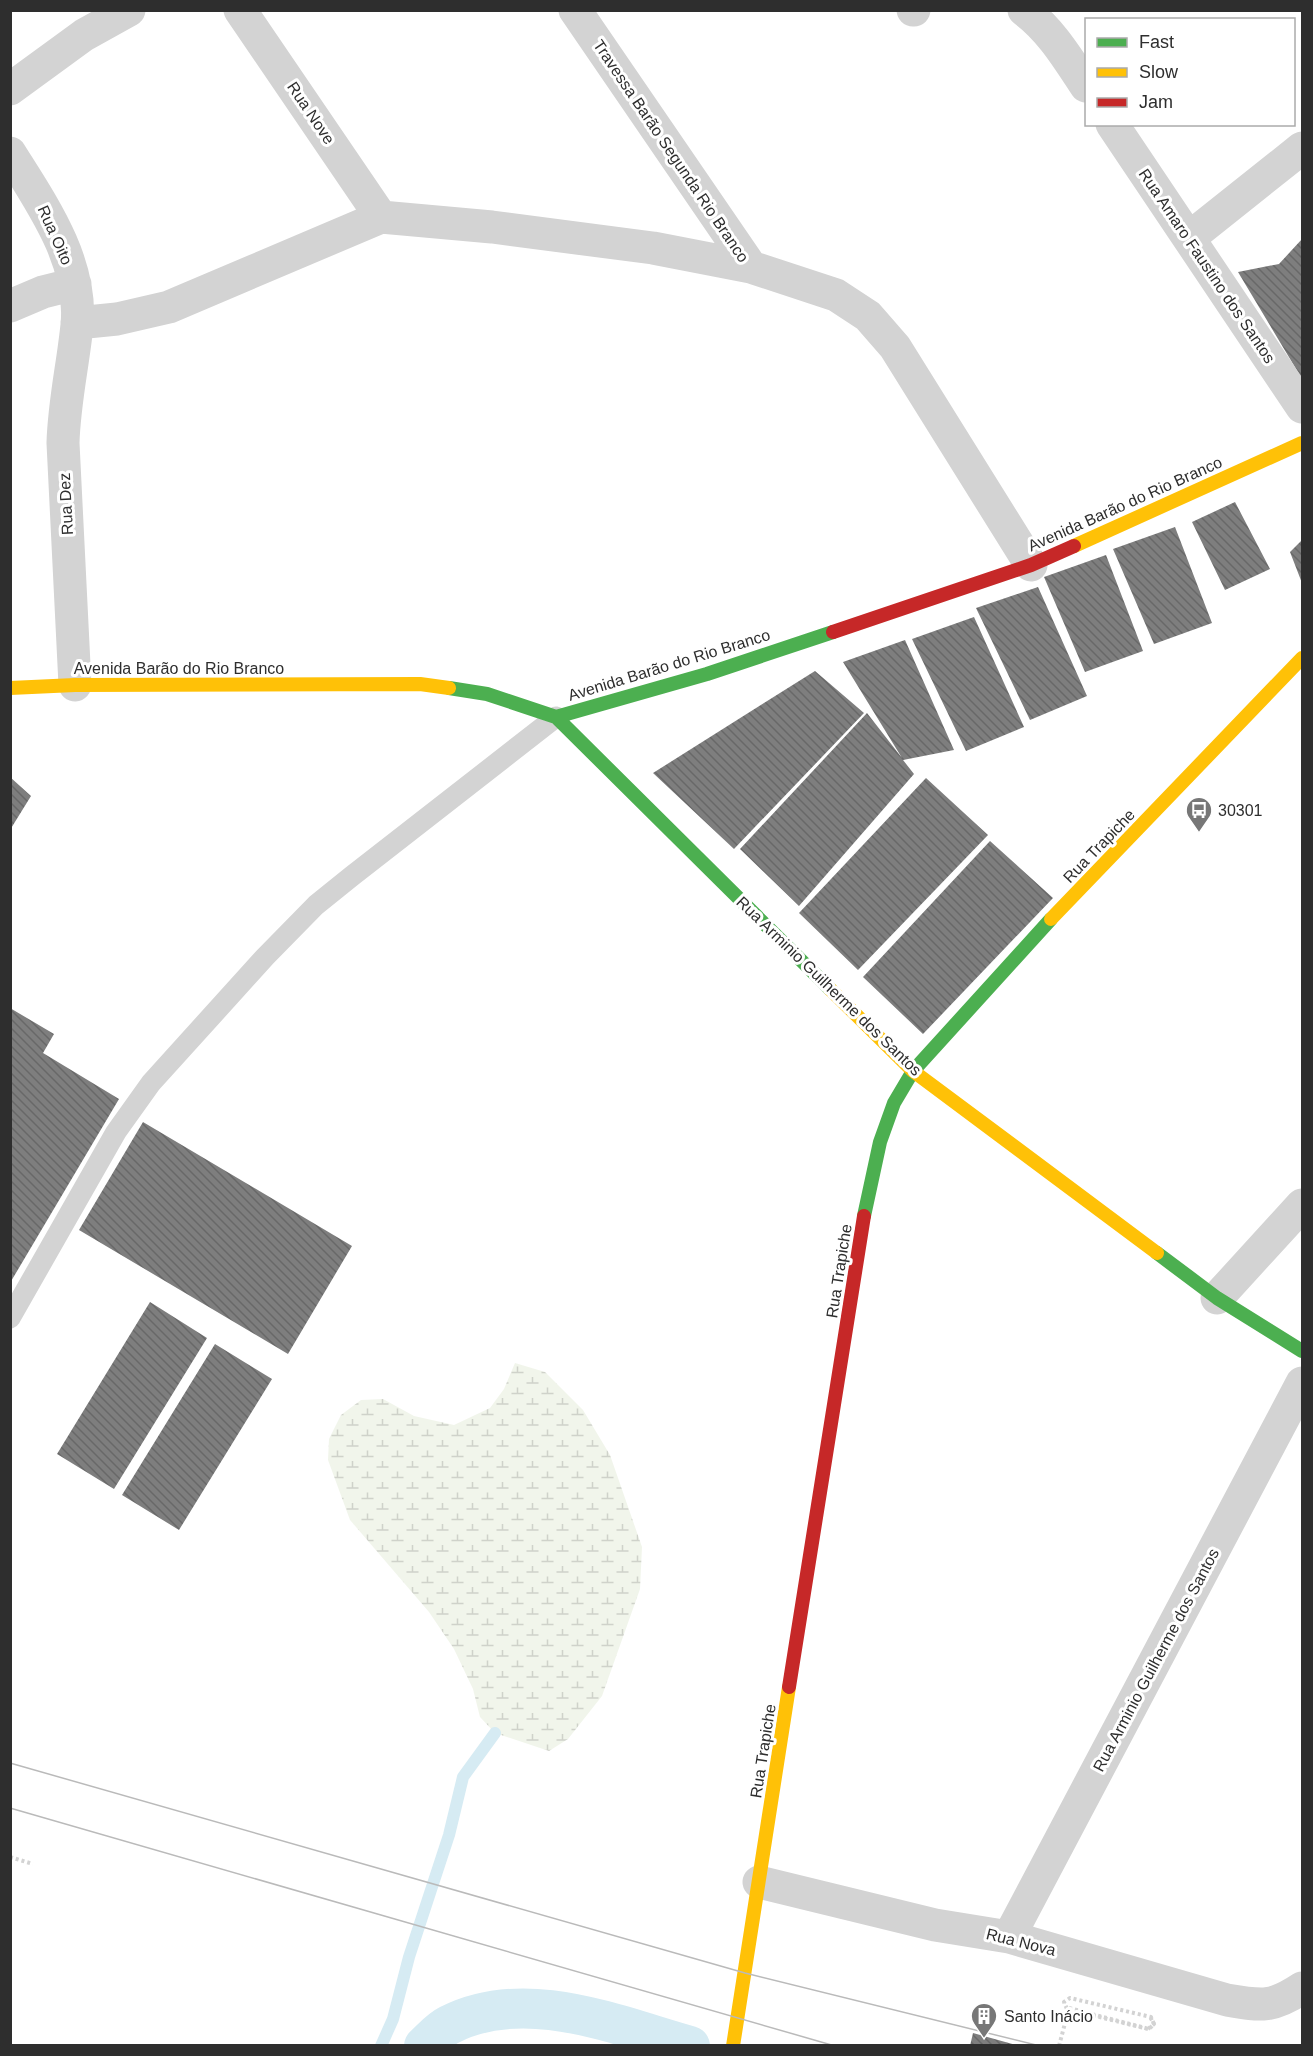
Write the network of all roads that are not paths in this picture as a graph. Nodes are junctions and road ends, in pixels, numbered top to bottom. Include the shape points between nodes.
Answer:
1 (129, 10) edge
2 (240, 10) edge
3 (575, 10) edge
4 (1024, 10) edge
5 (76, 23) edge
6 (1085, 84) edge
7 (10, 89) edge
8 (1113, 126) edge
9 (1302, 148) edge
10 (10, 153) edge
11 (381, 217) junction
12 (1189, 238) junction
13 (751, 267) junction
14 (75, 284) junction
15 (10, 306) edge
16 (77, 323) junction
17 (1302, 407) edge
18 (1302, 443) edge
19 (1031, 565) junction
20 (1302, 658) edge
21 (75, 685) junction
22 (10, 688) edge
23 (556, 717) junction
24 (914, 1071) junction
25 (1302, 1205) edge
26 (1217, 1298) junction
27 (10, 1318) edge
28 (1302, 1351) edge
29 (1302, 1383) edge
30 (759, 1881) junction
31 (1010, 1937) junction
32 (1292, 1995) edge
33 (733, 2044) edge

1 - 5 street
2 - 11 street, Rua Nove
3 - 13 street, Travessa Barão Segunda Rio Branco
4 - 6 street via 1060,47
5 - 7 street
8 - 12 street, Rua Amaro Faustino dos Santos
9 - 12 street
10 - 14 street, Rua Oito via 45,208
11 - 13 street via 653,248
11 - 16 street via 169,307
12 - 17 street, Rua Amaro Faustino dos Santos
13 - 19 street, Travessa Barão Segunda Rio Branco via 836,296 868,315 894,347
14 - 15 street
14 - 16 street, Rua Oito
16 - 21 street, Rua Dez via 64,408 63,443
18 - 19 street, Avenida Barão do Rio Branco
19 - 23 street, Avenida Barão do Rio Branco via 707,674
20 - 24 street, Rua Trapiche via 1028,943
21 - 22 street, Avenida Barão do Rio Branco
21 - 23 street, Avenida Barão do Rio Branco via 420,684 487,694
23 - 24 street, Rua Arminio Guilherme dos Santos
23 - 27 lane via 316,905 265,957 152,1083 116,1132
24 - 26 street, Rua Arminio Guilherme dos Santos
24 - 30 street, Rua Trapiche via 894,1103 867,1194
25 - 26 street
26 - 28 street, Rua Arminio Guilherme dos Santos
29 - 31 street, Rua Arminio Guilherme dos Santos
30 - 31 street, Rua Nova via 935,1925
30 - 33 street, Rua Trapiche
31 - 32 street, Rua Nova via 1227,2000 1254,2004

